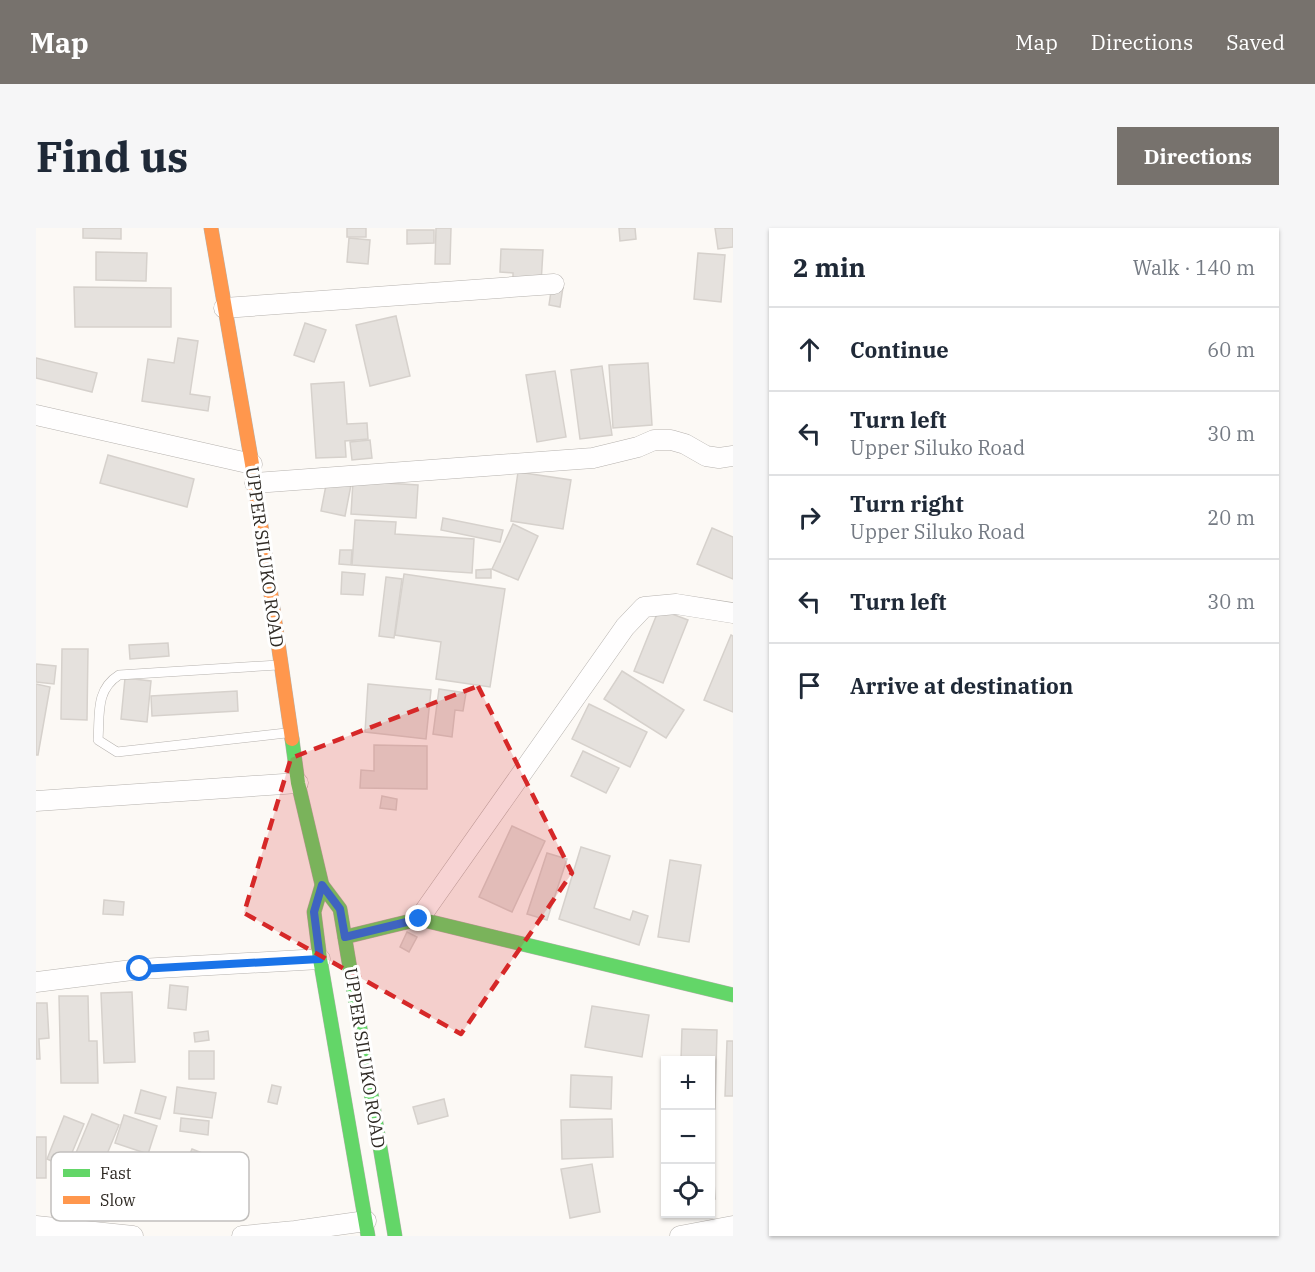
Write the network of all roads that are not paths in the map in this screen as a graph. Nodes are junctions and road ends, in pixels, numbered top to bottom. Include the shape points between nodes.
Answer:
1 (212, 228) edge
2 (554, 284) dead end
3 (224, 308) junction
4 (36, 415) edge
5 (733, 456) edge
6 (253, 473) junction
7 (733, 613) edge
8 (281, 665) junction
9 (291, 732) junction
10 (298, 783) junction
11 (36, 801) edge
12 (322, 885) junction
13 (419, 919) junction
14 (345, 937) junction
15 (320, 959) junction
16 (36, 982) edge
17 (733, 995) edge
18 (36, 1226) edge
19 (733, 1226) edge
20 (367, 1228) edge
21 (133, 1236) edge
22 (242, 1236) edge
23 (395, 1236) edge
24 (680, 1236) edge

1 - 3 main road, UPPER SILUKO ROAD
2 - 3 street
3 - 6 main road, UPPER SILUKO ROAD
4 - 6 street
5 - 6 street via 706,456 686,444 654,440 594,458
6 - 8 main road, UPPER SILUKO ROAD
7 - 13 street via 676,604 644,607 625,627
8 - 9 main road, UPPER SILUKO ROAD
8 - 9 lane via 119,675 108,682 102,693 98,740 117,752
9 - 10 main road, UPPER SILUKO ROAD
10 - 11 street
10 - 12 main road, UPPER SILUKO ROAD
12 - 14 main road, UPPER SILUKO ROAD via 340,909
12 - 15 main road, UPPER SILUKO ROAD via 314,912
13 - 14 main road
13 - 17 main road
14 - 23 main road, UPPER SILUKO ROAD
15 - 16 street via 140,969
15 - 20 main road, UPPER SILUKO ROAD
18 - 21 street
19 - 24 street
20 - 22 street

